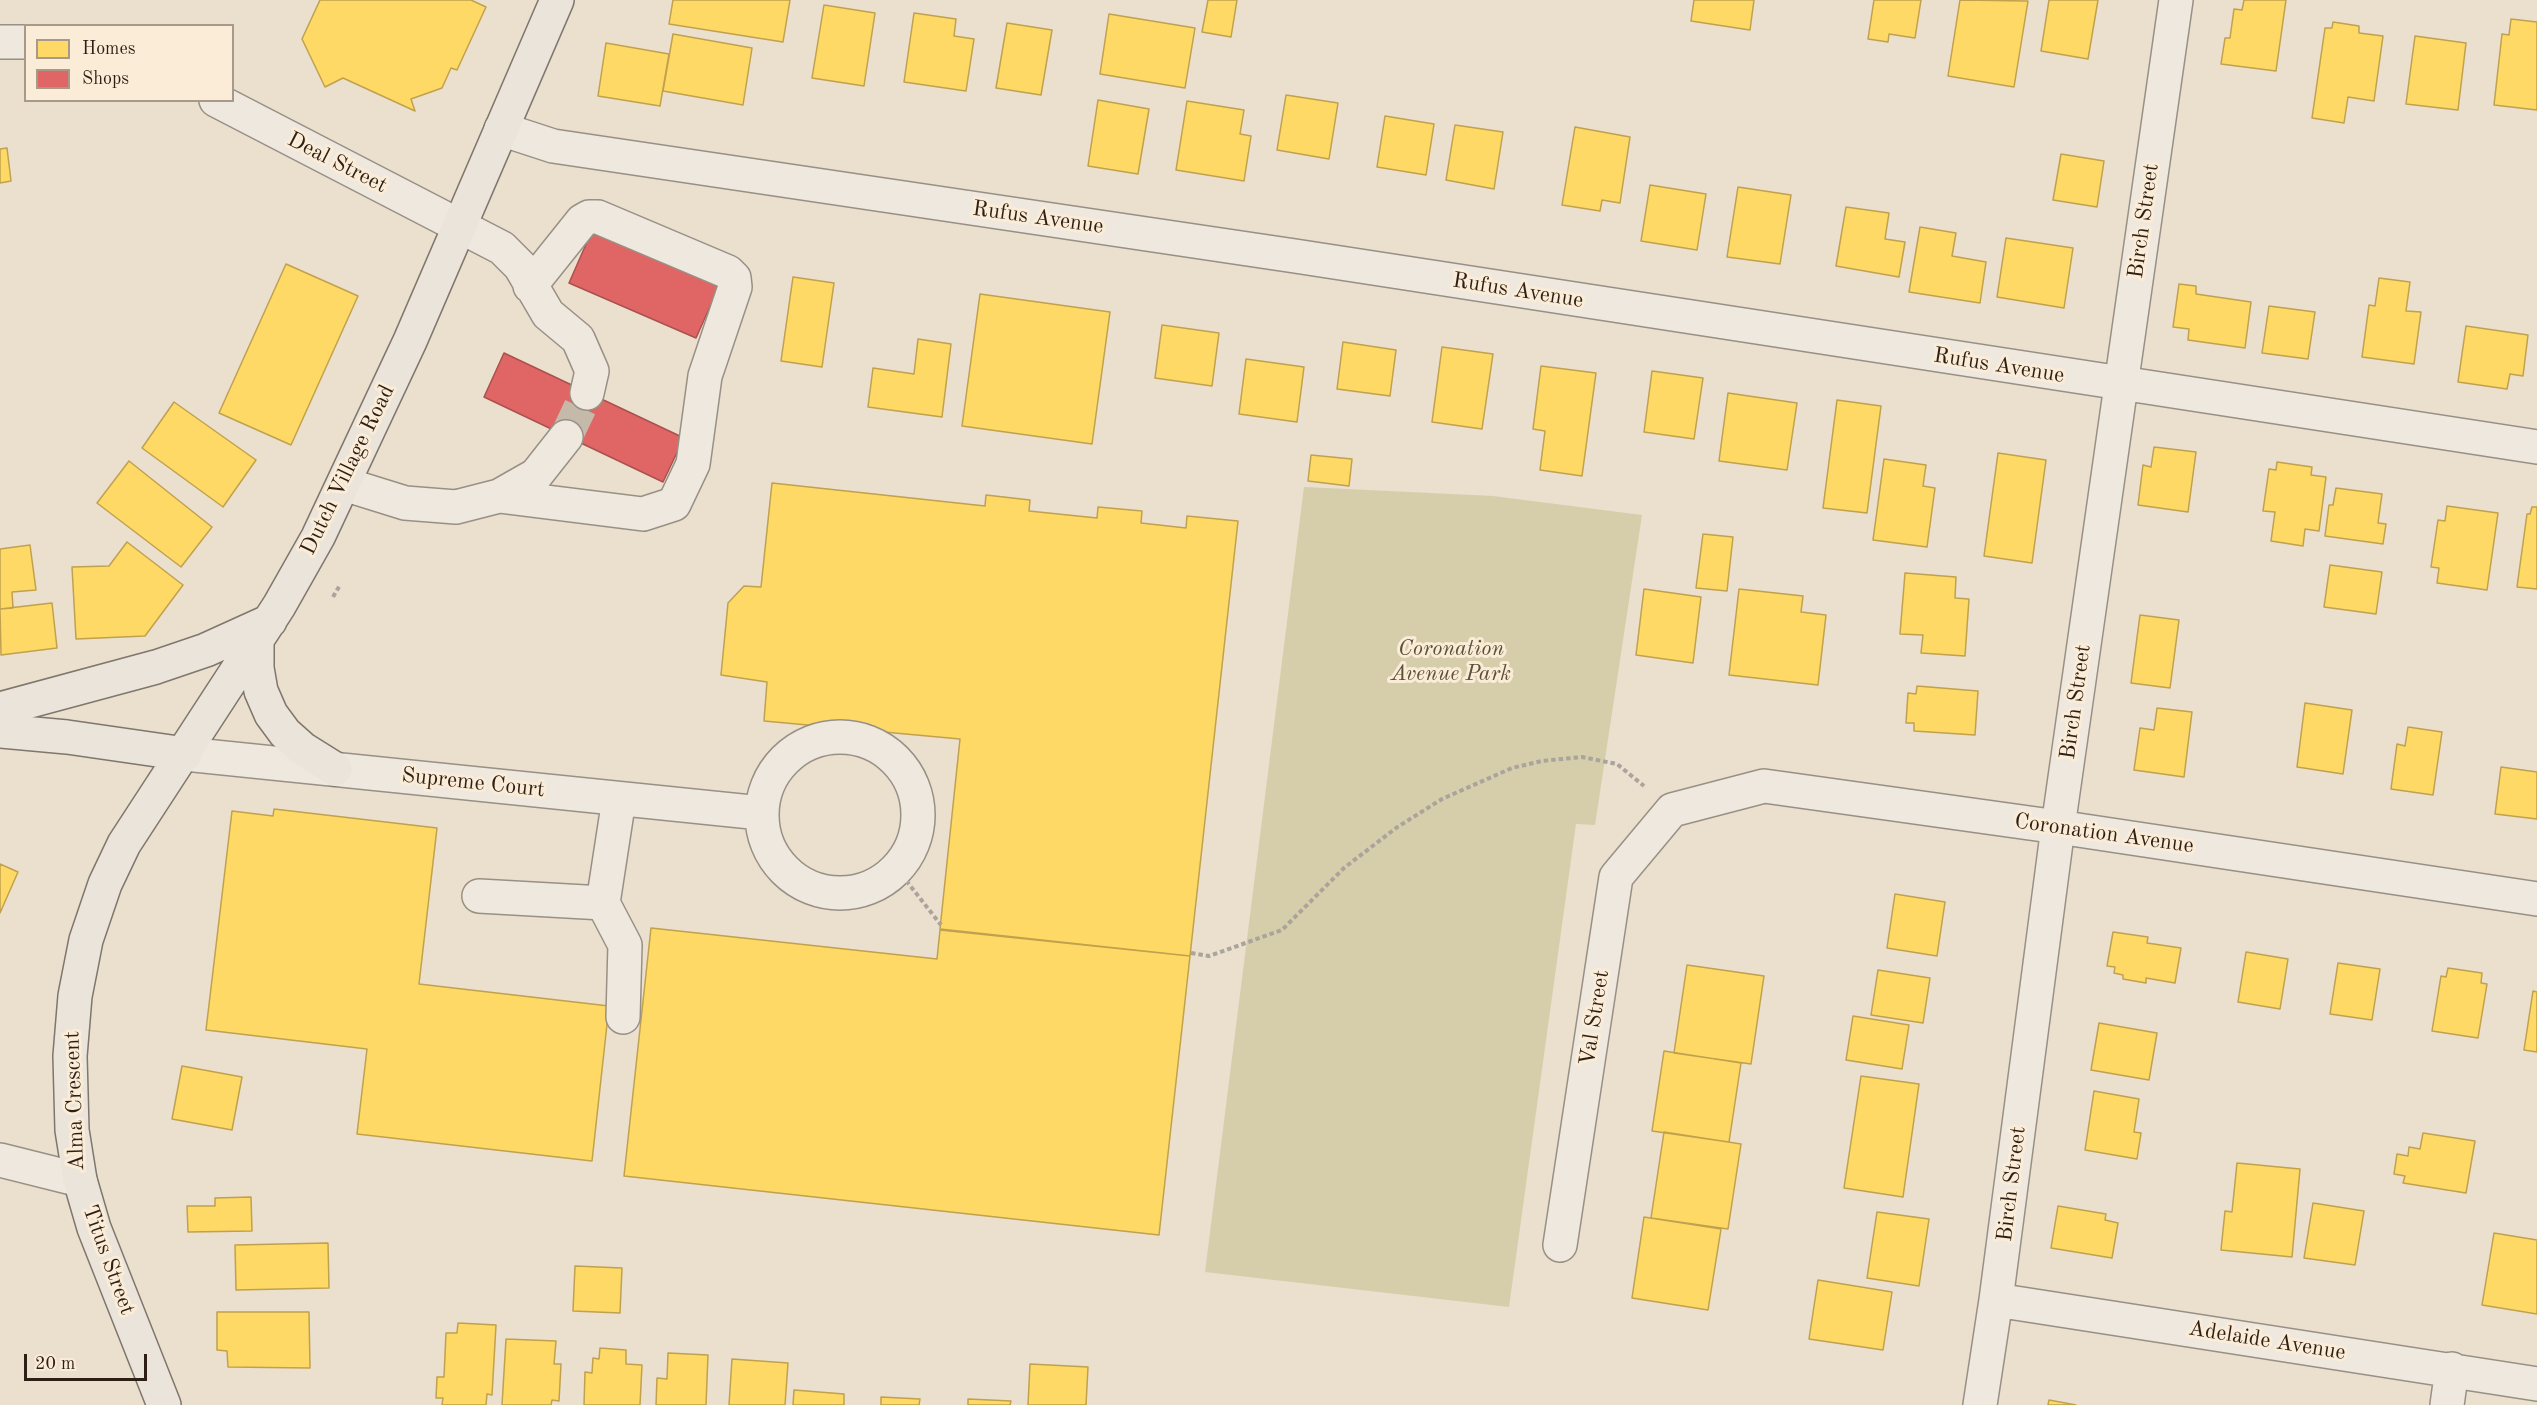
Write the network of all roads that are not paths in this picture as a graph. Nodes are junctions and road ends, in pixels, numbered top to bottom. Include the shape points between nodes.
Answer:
1 (557, 0) edge
2 (2176, 0) edge
3 (0, 42) edge
4 (24, 42) edge
5 (220, 102) edge
6 (501, 129) junction
7 (458, 226) junction
8 (530, 286) junction
9 (2121, 385) junction
10 (587, 393) tunnel mouth
11 (566, 436) tunnel mouth
12 (2537, 447) edge
13 (344, 484) junction
14 (499, 496) junction
15 (264, 632) junction
16 (0, 709) edge
17 (0, 731) edge
18 (185, 754) junction
19 (335, 769) junction
20 (619, 798) junction
21 (1672, 810) joint
22 (761, 813) junction
23 (2058, 827) junction
24 (479, 896) dead end
25 (2537, 899) edge
26 (603, 903) junction
27 (623, 1017) dead end
28 (0, 1160) edge
29 (80, 1180) junction
30 (1560, 1245) dead end
31 (1996, 1299) junction
32 (2452, 1369) junction
33 (2537, 1384) edge
34 (164, 1405) edge
35 (1980, 1405) edge
36 (2447, 1405) edge

1 - 6 main road, Dutch Village Road
2 - 9 street, Birch Street
3 - 4 street
5 - 7 street, Deal Street
6 - 7 main road, Dutch Village Road
6 - 9 street, Rufus Avenue via 554,146
7 - 8 street, Deal Street via 502,248 520,266
7 - 13 main road, Dutch Village Road
8 - 10 street, Deal Street via 548,314 578,339 592,371
8 - 14 street via 589,217 598,217 728,272 735,287 705,376 693,464 674,504 644,514
9 - 12 street, Rufus Avenue
9 - 23 street, Birch Street
11 - 14 street via 536,475
13 - 14 street via 405,504 456,507
13 - 15 main road, Dutch Village Road
15 - 16 main road via 156,667
15 - 18 main road, Dutch Village Road
15 - 19 main road via 256,668 271,714 297,744
17 - 18 main road
18 - 19 street, Supreme Court
18 - 29 main road, Alma Crescent via 124,844 86,940 75,996 70,1056 72,1130
19 - 20 street, Supreme Court
20 - 22 street, Supreme Court
20 - 26 street
21 - 23 street, Coronation Avenue via 1764,786
21 - 30 street, Val Street via 1616,877
22 - 22 street via 768,847 782,868 803,884 827,892 852,892 876,885 897,869 912,849 918,824 917,798 908,773 890,754 867,740 841,736 815,740 792,752 774,771
23 - 25 street, Coronation Avenue
23 - 31 street, Birch Street
24 - 26 street
26 - 27 street via 625,945
28 - 29 street, Alma Crescent
29 - 34 main road, Titus Street via 94,1228
31 - 32 street, Adelaide Avenue
31 - 35 street, Birch Street
32 - 33 street, Adelaide Avenue
32 - 36 street

